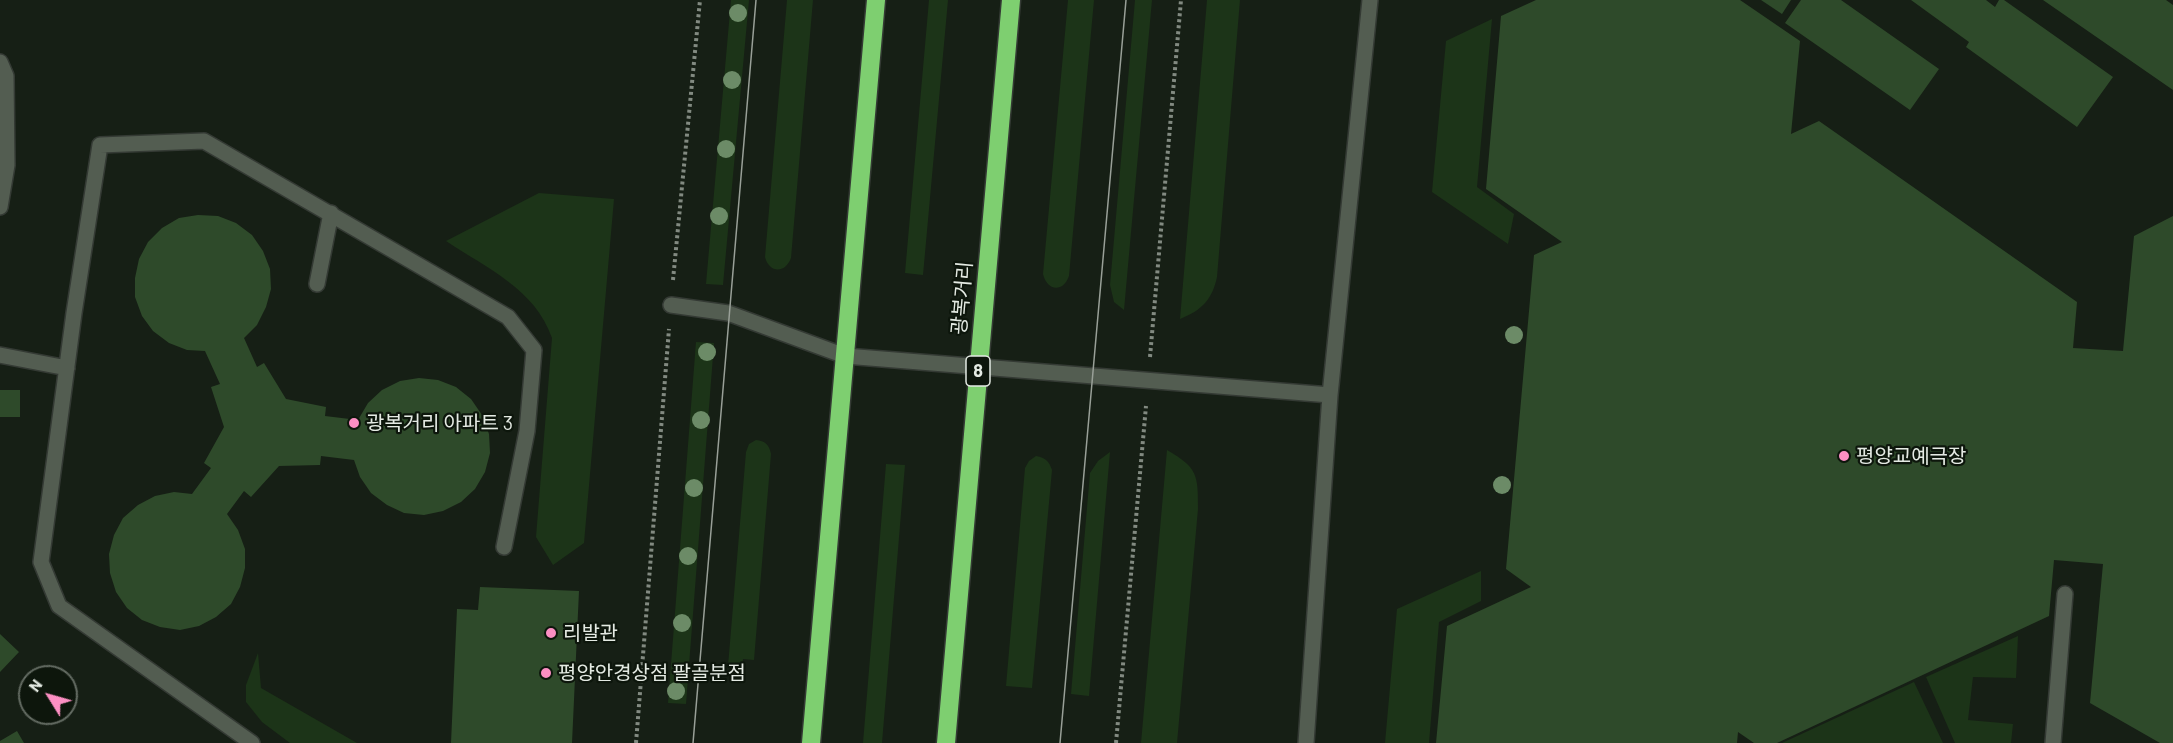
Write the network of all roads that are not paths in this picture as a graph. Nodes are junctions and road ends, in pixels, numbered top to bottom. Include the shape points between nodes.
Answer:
1 (876, 0) edge
2 (1011, 0) edge
3 (1370, 0) edge
4 (0, 62) edge
5 (0, 207) edge
6 (331, 213) junction
7 (317, 284) dead end
8 (671, 305) road end
9 (0, 355) edge
10 (845, 356) junction
11 (979, 367) junction
12 (67, 368) junction
13 (1330, 395) junction
14 (504, 547) dead end
15 (2066, 594) dead end
16 (252, 743) edge
17 (811, 743) edge
18 (946, 743) edge
19 (1306, 743) edge
20 (2053, 743) edge

1 - 10 highway
2 - 11 highway, 광복거리 / 8
3 - 13 street
4 - 5 street via 6,76 7,165
6 - 7 street
6 - 12 street via 204,141 100,145
6 - 14 street via 508,317 534,350 526,431
8 - 10 street via 728,313
9 - 12 street
10 - 11 street
10 - 17 highway
11 - 13 street
11 - 18 highway, 광복거리 / 8
12 - 16 street via 41,562 59,606
13 - 19 street
15 - 20 street

